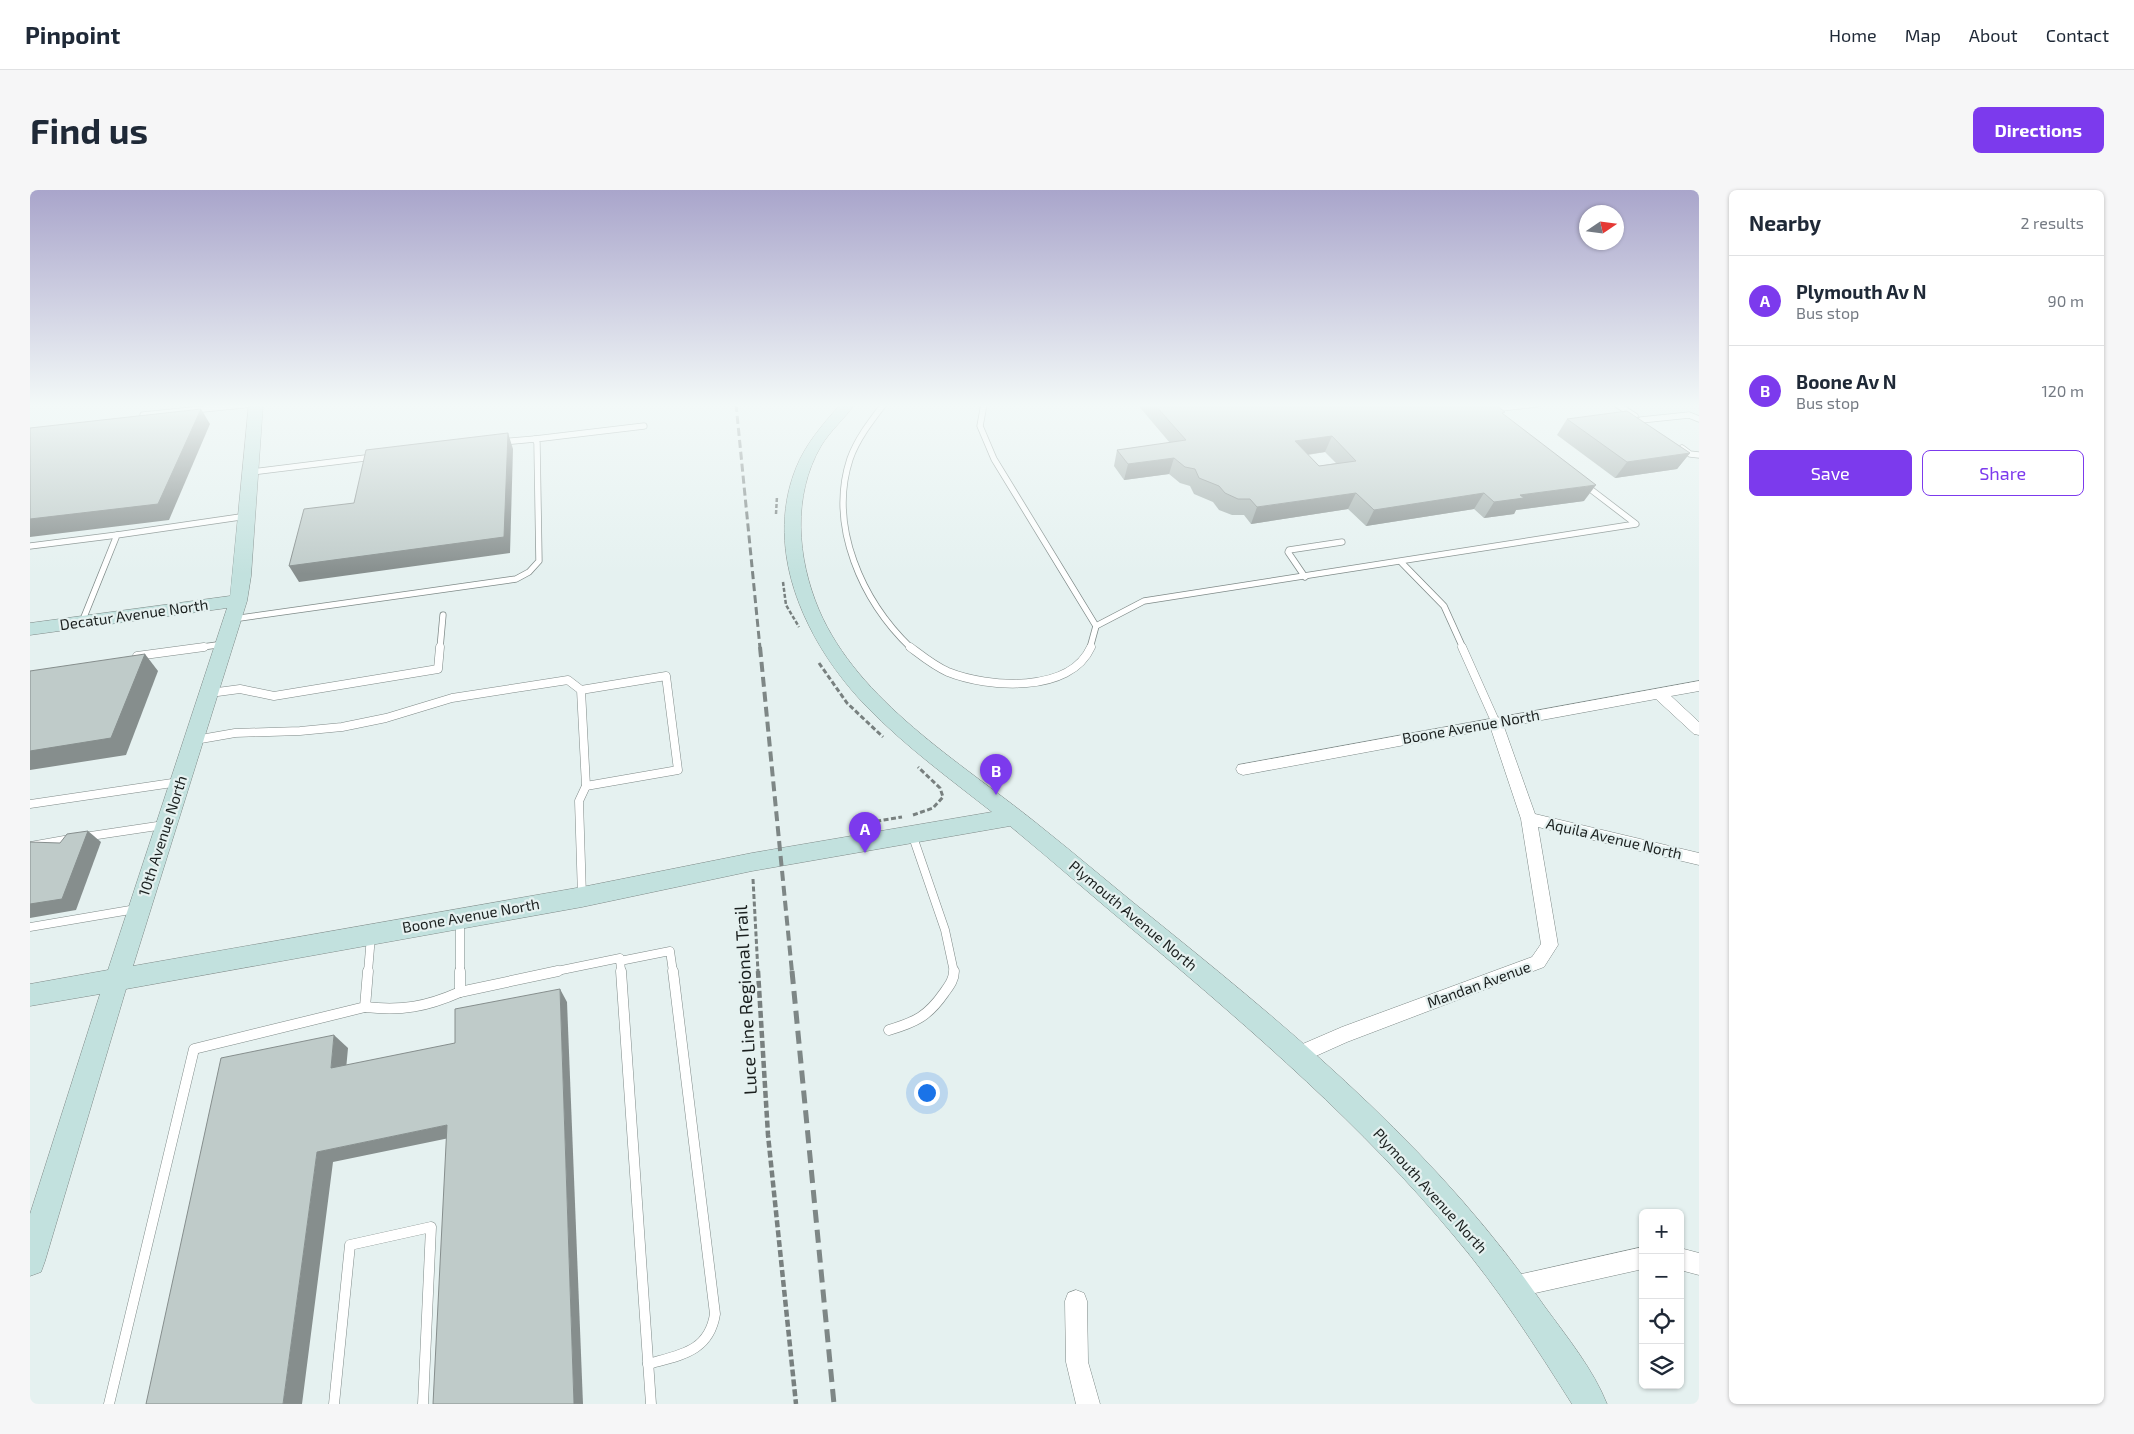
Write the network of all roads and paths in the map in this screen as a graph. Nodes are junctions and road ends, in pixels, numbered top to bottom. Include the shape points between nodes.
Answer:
1 (252, 461) edge
2 (345, 461) edge
3 (367, 461) edge
4 (537, 461) edge
5 (808, 461) edge
6 (850, 461) edge
7 (995, 461) edge
8 (366, 466) edge
9 (252, 472) junction
10 (1581, 482) edge
11 (247, 516) junction
12 (117, 535) junction
13 (1342, 542) dead end
14 (30, 546) edge
15 (1401, 562) junction
16 (1304, 577) junction
17 (235, 610) junction
18 (443, 615) dead end
19 (82, 622) junction
20 (1096, 626) junction
21 (30, 629) edge
22 (224, 644) junction
23 (127, 658) edge
24 (1699, 686) edge
25 (581, 690) junction
26 (208, 693) junction
27 (1658, 693) junction
28 (1496, 723) junction
29 (1699, 730) edge
30 (193, 740) junction
31 (917, 765) dead end
32 (1243, 769) dead end
33 (180, 782) junction
34 (586, 786) junction
35 (30, 804) edge
36 (1014, 817) junction
37 (1529, 819) junction
38 (166, 824) junction
39 (851, 826) dead end
40 (912, 834) junction
41 (30, 846) edge
42 (1699, 859) edge
43 (752, 862) junction
44 (582, 898) junction
45 (140, 908) junction
46 (460, 918) junction
47 (30, 928) edge
48 (372, 934) junction
49 (620, 961) junction
50 (116, 981) junction
51 (460, 992) junction
52 (30, 995) edge
53 (365, 1007) junction
54 (889, 1030) dead end
55 (1298, 1054) junction
56 (1639, 1259) edge
57 (1684, 1260) edge
58 (30, 1261) edge
59 (1699, 1264) edge
60 (1513, 1287) junction
61 (1076, 1301) dead end
62 (648, 1364) junction
63 (109, 1404) edge
64 (334, 1404) edge
65 (424, 1404) edge
66 (651, 1404) edge
67 (796, 1404) edge
68 (1088, 1404) edge
69 (1591, 1404) edge

1 - 9 street, 10th Avenue North
2 - 9 lane
3 - 8 lane
4 - 17 lane via 539,561 529,572 516,578
5 - 36 street, Plymouth Avenue North via 794,495 794,549 806,599 822,634 874,703
6 - 20 lane via 843,491 846,534 861,580 887,623 908,647 934,665 967,678 1032,684 1062,675 1082,660 1092,644
7 - 20 lane
9 - 11 street, 10th Avenue North
10 - 15 lane via 1636,524
11 - 12 lane
11 - 17 street, 10th Avenue North via 242,576
12 - 14 lane
12 - 19 lane
13 - 16 lane via 1289,550
15 - 16 lane
15 - 28 lane via 1444,606
16 - 20 lane via 1144,602
17 - 19 street, Decatur Avenue North
17 - 22 street, 10th Avenue North
18 - 26 lane via 438,668 274,696 240,689
19 - 21 street, Decatur Avenue North
22 - 23 lane
22 - 26 street, 10th Avenue North
24 - 27 street, Boone Avenue North
25 - 30 lane via 568,680 452,698 349,726 235,733
25 - 34 lane
25 - 34 lane via 666,676 678,770
26 - 30 street, 10th Avenue North
27 - 28 street, Boone Avenue North
27 - 29 street
28 - 32 street, Boone Avenue North
28 - 37 street, Mandan Avenue
30 - 33 street, 10th Avenue North
31 - 39 path via 942,793 943,797 933,808
33 - 35 lane
33 - 38 street, 10th Avenue North
34 - 44 lane via 579,801
36 - 40 street, Boone Avenue North
36 - 55 street, Plymouth Avenue North
37 - 42 street, Aquila Avenue North
37 - 55 street, Mandan Avenue via 1550,945 1538,962
38 - 41 lane
38 - 45 street, 10th Avenue North
40 - 43 street, Boone Avenue North
40 - 54 lane via 941,917 955,968 954,978 929,1014
43 - 44 street, Boone Avenue North
43 - 67 path, Luce Line Regional Trail via 768,1135
44 - 46 street, Boone Avenue North
45 - 47 lane
45 - 50 street, 10th Avenue North
46 - 48 street, Boone Avenue North
46 - 51 lane
48 - 50 street, Boone Avenue North
48 - 53 lane
49 - 51 lane via 620,958
49 - 62 lane
49 - 62 lane via 670,951 715,1314 712,1329 692,1350
50 - 52 street, Boone Avenue North
50 - 58 street, 10th Avenue North
51 - 53 lane via 431,1005 405,1010
53 - 63 lane via 194,1049
55 - 60 street, Plymouth Avenue North via 1412,1166
56 - 60 street
57 - 59 street
60 - 69 street, Plymouth Avenue North
61 - 68 street via 1077,1362
62 - 66 lane
64 - 65 lane via 350,1245 431,1227

